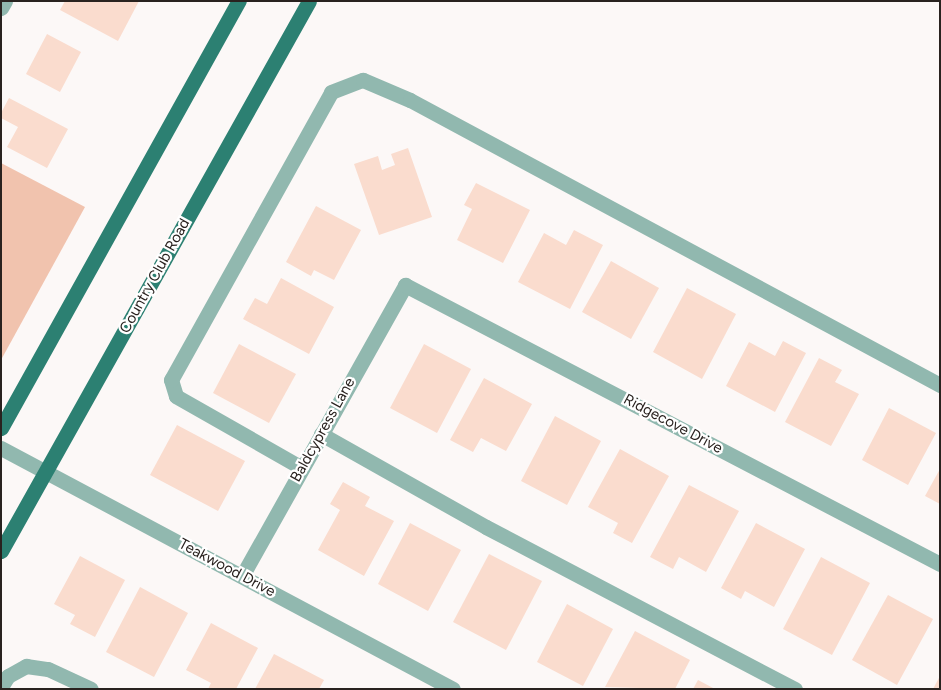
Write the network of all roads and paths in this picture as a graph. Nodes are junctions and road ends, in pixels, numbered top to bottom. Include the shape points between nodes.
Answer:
1 (5, 1) edge
2 (239, 1) edge
3 (309, 1) edge
4 (1, 8) edge
5 (405, 285) joint
6 (940, 385) edge
7 (1, 428) edge
8 (321, 434) junction
9 (1, 448) edge
10 (302, 468) junction
11 (45, 471) junction
12 (1, 551) edge
13 (940, 564) edge
14 (242, 576) junction
15 (1, 688) edge
16 (91, 689) edge
17 (453, 689) edge
18 (795, 689) edge

1 - 4 street
2 - 7 main road
3 - 11 main road, Country Club Road
5 - 8 street, Baldcypress Lane
5 - 13 street, Ridgecove Drive
6 - 10 street via 410,100 363,80 331,92 171,380 176,396
8 - 10 street, Baldcypress Lane
8 - 18 street via 486,527
9 - 11 street, Teakwood Drive
10 - 14 street, Baldcypress Lane
11 - 12 main road, Country Club Road
11 - 14 street, Teakwood Drive
14 - 17 street, Teakwood Drive
15 - 16 street via 8,676 26,666 48,669

